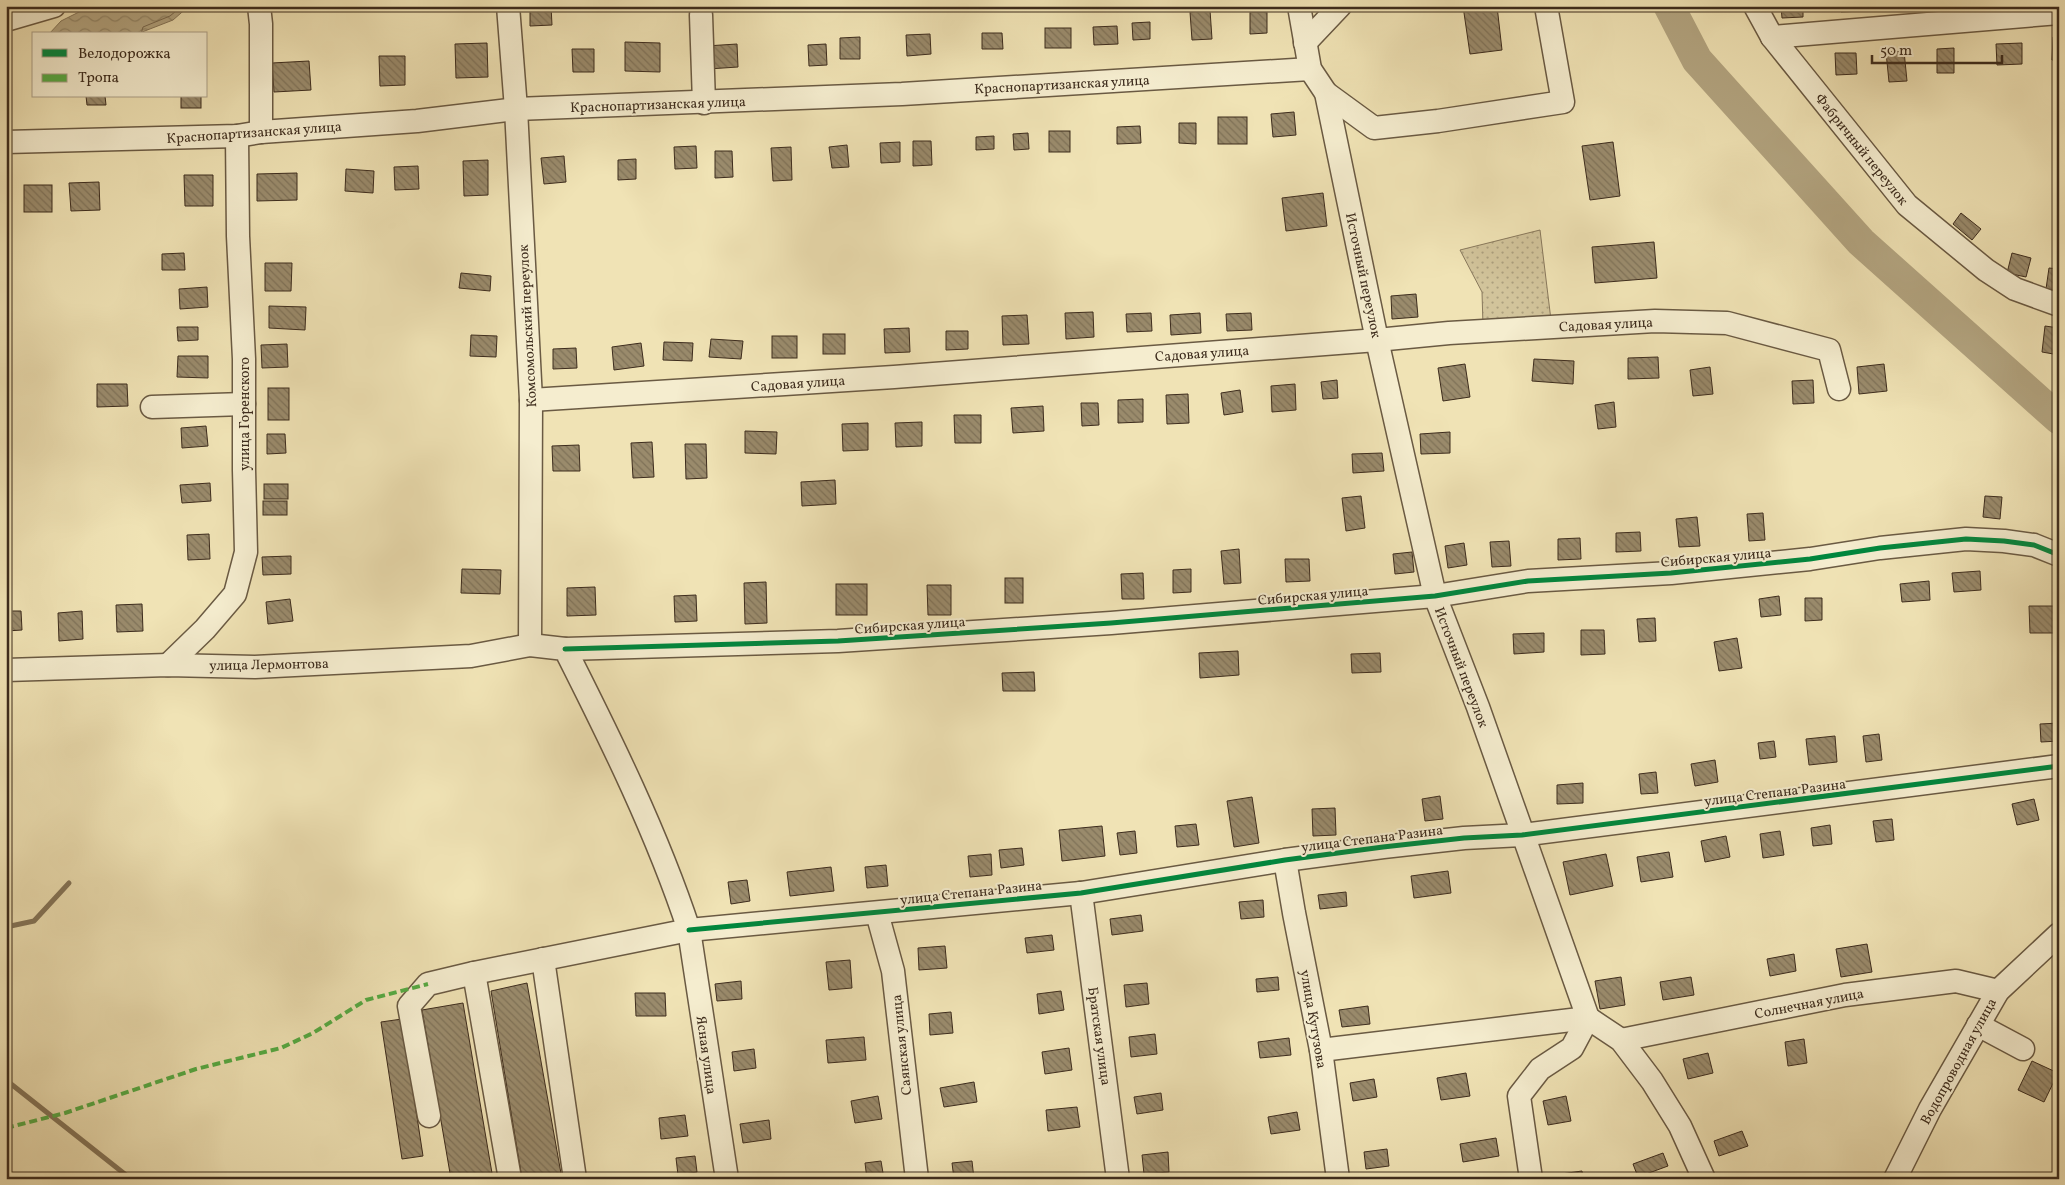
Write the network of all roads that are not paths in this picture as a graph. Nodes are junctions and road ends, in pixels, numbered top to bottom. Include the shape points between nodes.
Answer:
1 (54, 6) edge
2 (259, 6) edge
3 (508, 6) edge
4 (1300, 6) edge
5 (1340, 6) edge
6 (1546, 6) edge
7 (1755, 6) edge
8 (2059, 13) edge
9 (701, 15) dead end
10 (6, 20) edge
11 (1772, 37) junction
12 (1305, 43) junction
13 (1310, 69) junction
14 (1326, 93) junction
15 (704, 103) junction
16 (516, 109) junction
17 (261, 132) junction
18 (237, 136) junction
19 (6, 142) edge
20 (2059, 305) edge
21 (1377, 340) junction
22 (1839, 389) dead end
23 (531, 400) junction
24 (244, 404) junction
25 (152, 407) dead end
26 (2059, 555) edge
27 (1435, 596) junction
28 (530, 645) junction
29 (565, 649) junction
30 (168, 665) junction
31 (6, 670) edge
32 (2059, 766) edge
33 (1522, 835) junction
34 (1285, 860) junction
35 (1081, 893) junction
36 (877, 913) junction
37 (689, 930) junction
38 (2059, 934) edge
39 (543, 959) junction
40 (474, 973) junction
41 (1998, 991) junction
42 (1588, 1018) junction
43 (1978, 1025) junction
44 (1621, 1040) junction
45 (1321, 1050) junction
46 (2023, 1050) dead end
47 (430, 1116) dead end
48 (510, 1179) edge
49 (575, 1179) edge
50 (726, 1179) edge
51 (917, 1179) edge
52 (1118, 1179) edge
53 (1338, 1179) edge
54 (1531, 1179) edge
55 (1704, 1179) edge
56 (1895, 1179) edge

1 - 10 street
2 - 17 street
3 - 16 street, Комсомольский переулок
4 - 12 street, Источный переулок
5 - 12 street
6 - 14 street via 1563,102 1374,128
7 - 11 street, Фабричный переулок
8 - 11 street
9 - 15 street
11 - 20 street, Фабричный переулок via 1907,205 1986,270 2015,289
12 - 13 street, Источный переулок
13 - 14 street, Источный переулок
13 - 15 street, Краснопартизанская улица
14 - 21 street, Источный переулок
15 - 16 street, Краснопартизанская улица
16 - 17 street, Краснопартизанская улица via 417,121
16 - 23 street, Комсомольский переулок
17 - 18 street, Краснопартизанская улица
18 - 19 street, Краснопартизанская улица
18 - 24 street, улица Горенского
21 - 22 street, Садовая улица via 1655,322 1726,323 1829,350
21 - 23 street, Садовая улица via 894,377
21 - 27 street, Источный переулок
23 - 28 street, Комсомольский переулок
24 - 25 street
24 - 30 street, улица Горенского via 246,552 235,594
26 - 27 street, Сибирская улица via 2034,545 1966,540 1671,573 1528,581
27 - 29 street, Сибирская улица via 1111,624 838,641
27 - 33 street, Источный переулок via 1478,706
28 - 29 street, Сибирская улица
28 - 30 street, улица Лермонтова via 471,656 255,666
29 - 37 street, Ясная улица via 612,741
30 - 31 street, улица Лермонтова
32 - 33 street, улица Степана Разина
33 - 34 street, улица Степана Разина via 1464,838
33 - 42 street, Источный переулок
34 - 35 street, улица Степана Разина
34 - 45 street, улица Кутузова
35 - 36 street, улица Степана Разина
35 - 52 street, Братская улица
36 - 37 street, улица Степана Разина
36 - 51 street, Саянская улица via 893,971
37 - 39 street, улица Степана Разина
37 - 50 street, Ясная улица
38 - 41 street, Водопроводная улица
39 - 40 street, улица Степана Разина
39 - 49 street
40 - 47 street, улица Степана Разина via 428,984 409,1006
40 - 48 street
41 - 43 street, Водопроводная улица
41 - 44 street, Солнечная улица via 1956,981 1845,995
42 - 44 street
42 - 45 street
42 - 54 street via 1572,1048 1540,1068 1519,1096
43 - 46 street
43 - 56 street, Водопроводная улица
44 - 55 street via 1680,1126
45 - 53 street, улица Кутузова

